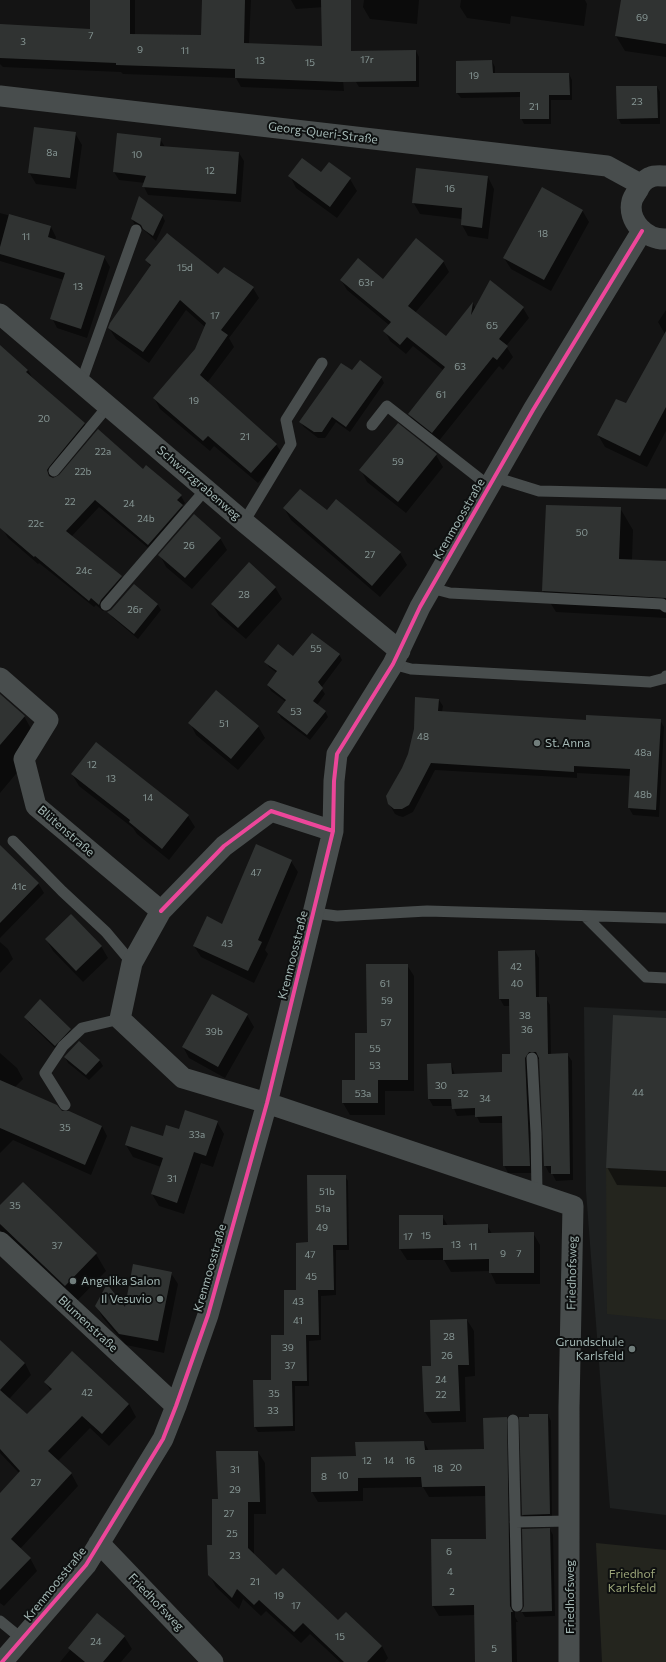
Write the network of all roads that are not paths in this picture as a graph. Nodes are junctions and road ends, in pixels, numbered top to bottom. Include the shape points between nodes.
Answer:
1 (0, 96) edge
2 (666, 176) edge
3 (640, 184) junction
4 (136, 230) dead end
5 (642, 231) junction
6 (666, 239) edge
7 (0, 314) edge
8 (322, 363) dead end
9 (81, 383) junction
10 (108, 406) junction
11 (372, 425) dead end
12 (54, 471) dead end
13 (492, 482) junction
14 (206, 490) junction
15 (666, 494) edge
16 (244, 522) junction
17 (431, 588) junction
18 (106, 605) dead end
19 (666, 607) edge
20 (396, 657) junction
21 (666, 676) edge
22 (0, 678) edge
23 (333, 830) junction
24 (13, 841) dead end
25 (161, 911) junction
26 (314, 913) junction
27 (585, 916) junction
28 (666, 918) edge
29 (132, 963) junction
30 (666, 978) edge
31 (120, 1019) junction
32 (532, 1058) dead end
33 (267, 1103) junction
34 (65, 1105) dead end
35 (537, 1193) junction
36 (0, 1242) edge
37 (176, 1406) junction
38 (514, 1420) dead end
39 (570, 1521) junction
40 (514, 1522) junction
41 (99, 1543) junction
42 (517, 1606) dead end
43 (0, 1620) edge
44 (22, 1640) junction
45 (2, 1662) edge
46 (213, 1662) edge
47 (569, 1662) edge

1 - 3 street, Georg-Queri-Straße via 607,166
2 - 3 street via 651,177
3 - 5 street via 632,200 632,211 636,224
4 - 9 lane
5 - 6 street via 658,239
5 - 13 street, Krenmoosstraße via 532,410
7 - 9 street, Schwarzgrabenweg
8 - 16 lane via 286,420 290,444
9 - 10 street, Schwarzgrabenweg
10 - 12 lane
10 - 14 street, Schwarzgrabenweg
11 - 13 lane via 387,406
13 - 15 lane via 539,491
13 - 17 street, Krenmoosstraße
14 - 16 street, Schwarzgrabenweg
14 - 18 lane
16 - 20 street, Schwarzgrabenweg
17 - 19 lane via 450,593 662,604
17 - 20 street, Krenmoosstraße
20 - 21 lane via 411,669 650,682
20 - 23 street, Krenmoosstraße via 338,754 334,781
22 - 25 street, Blütenstraße via 48,720 24,759 36,806
23 - 25 street via 271,811 224,846
23 - 26 street, Krenmoosstraße
24 - 29 lane via 106,932
25 - 29 street
26 - 27 lane via 337,916 427,911
26 - 33 street, Krenmoosstraße
27 - 28 lane
27 - 30 lane via 646,977
29 - 31 street
31 - 33 street via 183,1078
31 - 34 lane via 82,1028 63,1046 45,1073
32 - 35 lane
33 - 35 street, Friedhofsweg
33 - 37 street, Krenmoosstraße via 208,1315
35 - 39 street, Friedhofsweg via 573,1206 569,1407
36 - 37 street, Blumenstraße
37 - 41 street, Krenmoosstraße via 163,1439
38 - 40 lane
39 - 40 lane
39 - 47 street, Friedhofsweg
40 - 42 lane
41 - 44 street, Krenmoosstraße via 86,1565
41 - 46 street, Friedhofsweg
43 - 44 lane
44 - 45 street, Krenmoosstraße

